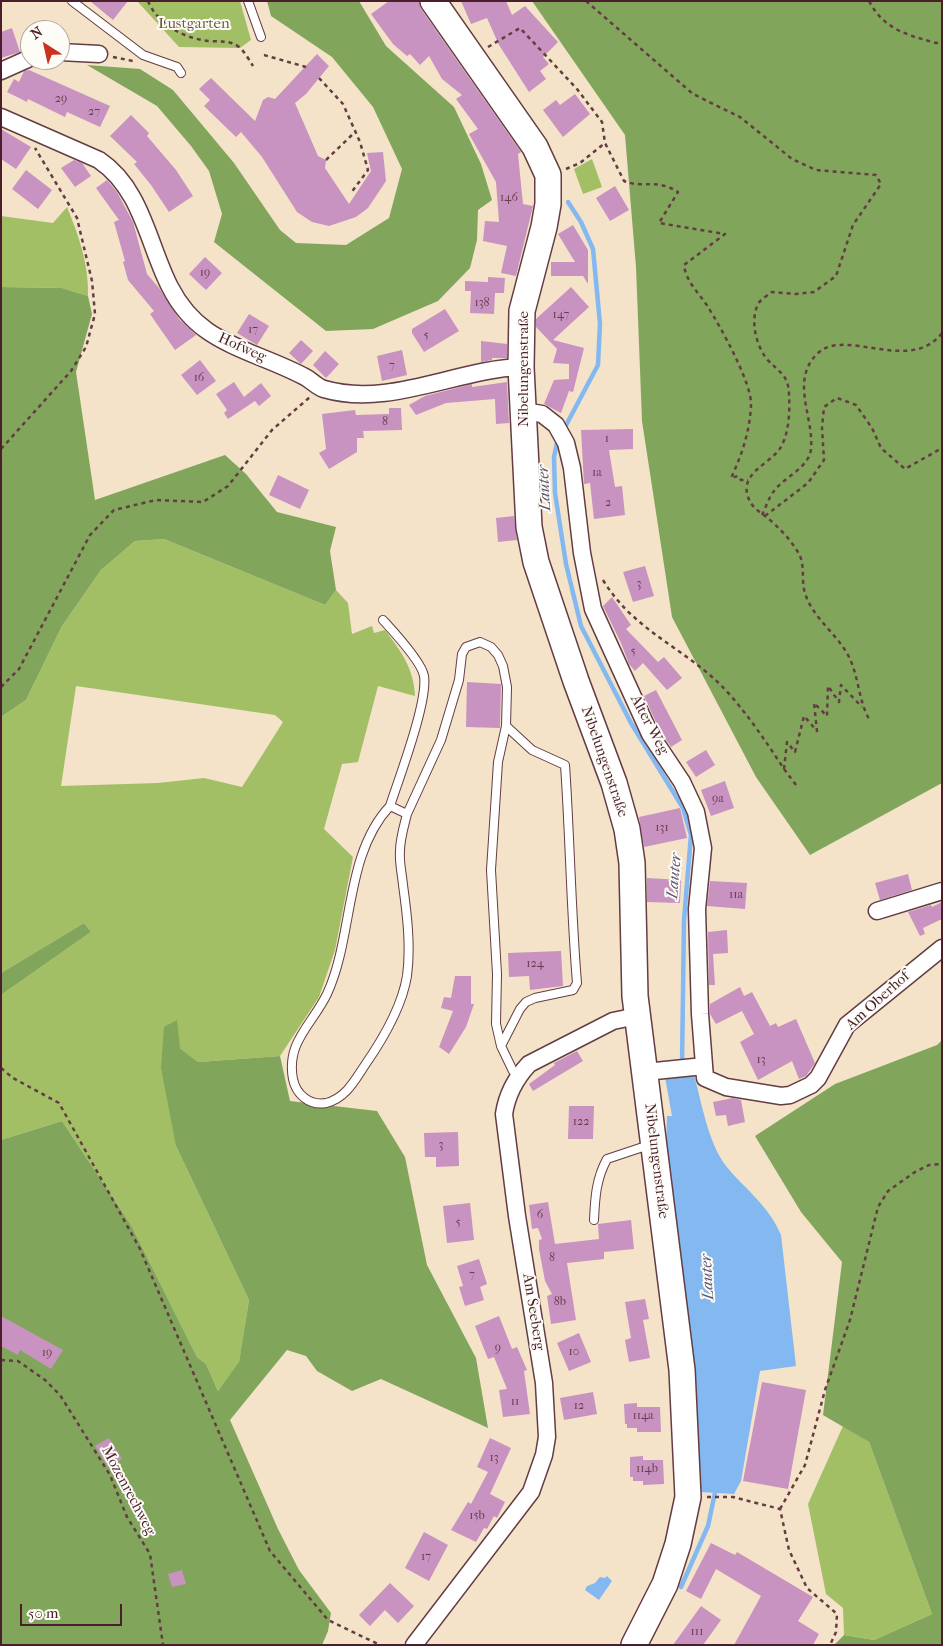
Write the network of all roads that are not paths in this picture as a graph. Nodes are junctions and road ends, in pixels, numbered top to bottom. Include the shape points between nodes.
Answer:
1 (72, 1) edge
2 (248, 1) edge
3 (433, 1) edge
4 (260, 37) dead end
5 (70, 53) edge
6 (99, 54) dead end
7 (20, 62) edge
8 (1, 71) edge
9 (181, 73) dead end
10 (1, 116) edge
11 (522, 367) junction
12 (524, 411) junction
13 (383, 620) dead end
14 (506, 726) junction
15 (390, 806) junction
16 (407, 814) junction
17 (942, 891) edge
18 (878, 910) dead end
19 (942, 948) edge
20 (637, 1016) junction
21 (501, 1046) junction
22 (701, 1066) junction
23 (653, 1071) junction
24 (519, 1075) junction
25 (653, 1143) junction
26 (594, 1220) dead end
27 (414, 1645) edge
28 (634, 1645) edge

1 - 9 lane via 143,55 177,67
2 - 4 lane
3 - 11 main road, Nibelungenstraße via 535,147 548,175 544,227 522,311
5 - 6 street
7 - 8 street
10 - 11 street, Hofweg via 99,160 114,172 144,220 157,262 174,295 196,323 221,341 288,368 322,389 354,394 382,392 497,368
11 - 12 main road, Nibelungenstraße
12 - 20 main road, Nibelungenstraße via 529,527 536,562 614,783 627,829 632,863
12 - 22 street, Alter Weg via 542,414 556,425 566,443 593,610 650,734 682,782 696,812 703,848 698,909
13 - 15 lane via 402,640 424,675 422,698
14 - 16 lane via 506,682 501,660 487,645 480,642 470,644 462,654 459,680 441,740
14 - 21 lane via 498,762 491,870 497,974 496,1024
14 - 21 lane via 532,750 564,765 577,983 573,990 526,1002
15 - 16 lane
15 - 16 lane via 366,841 333,978 320,1006 294,1046 290,1061 295,1087 302,1097 312,1102 337,1099 348,1089 373,1053 398,1005 407,976 407,919 400,851
17 - 18 street
19 - 22 street, Am Oberhof via 847,1025 818,1078 801,1090 781,1096 726,1086 705,1078
20 - 23 main road, Nibelungenstraße
20 - 24 street, Am Seeberg via 612,1021 529,1064
21 - 24 lane via 512,1071
22 - 23 street
23 - 25 main road, Nibelungenstraße
24 - 27 street, Am Seeberg via 507,1098 504,1114 544,1383 547,1437 544,1455 528,1498
25 - 26 lane via 607,1159 600,1170 594,1194
25 - 28 main road, Nibelungenstraße via 682,1370 688,1497 665,1584

